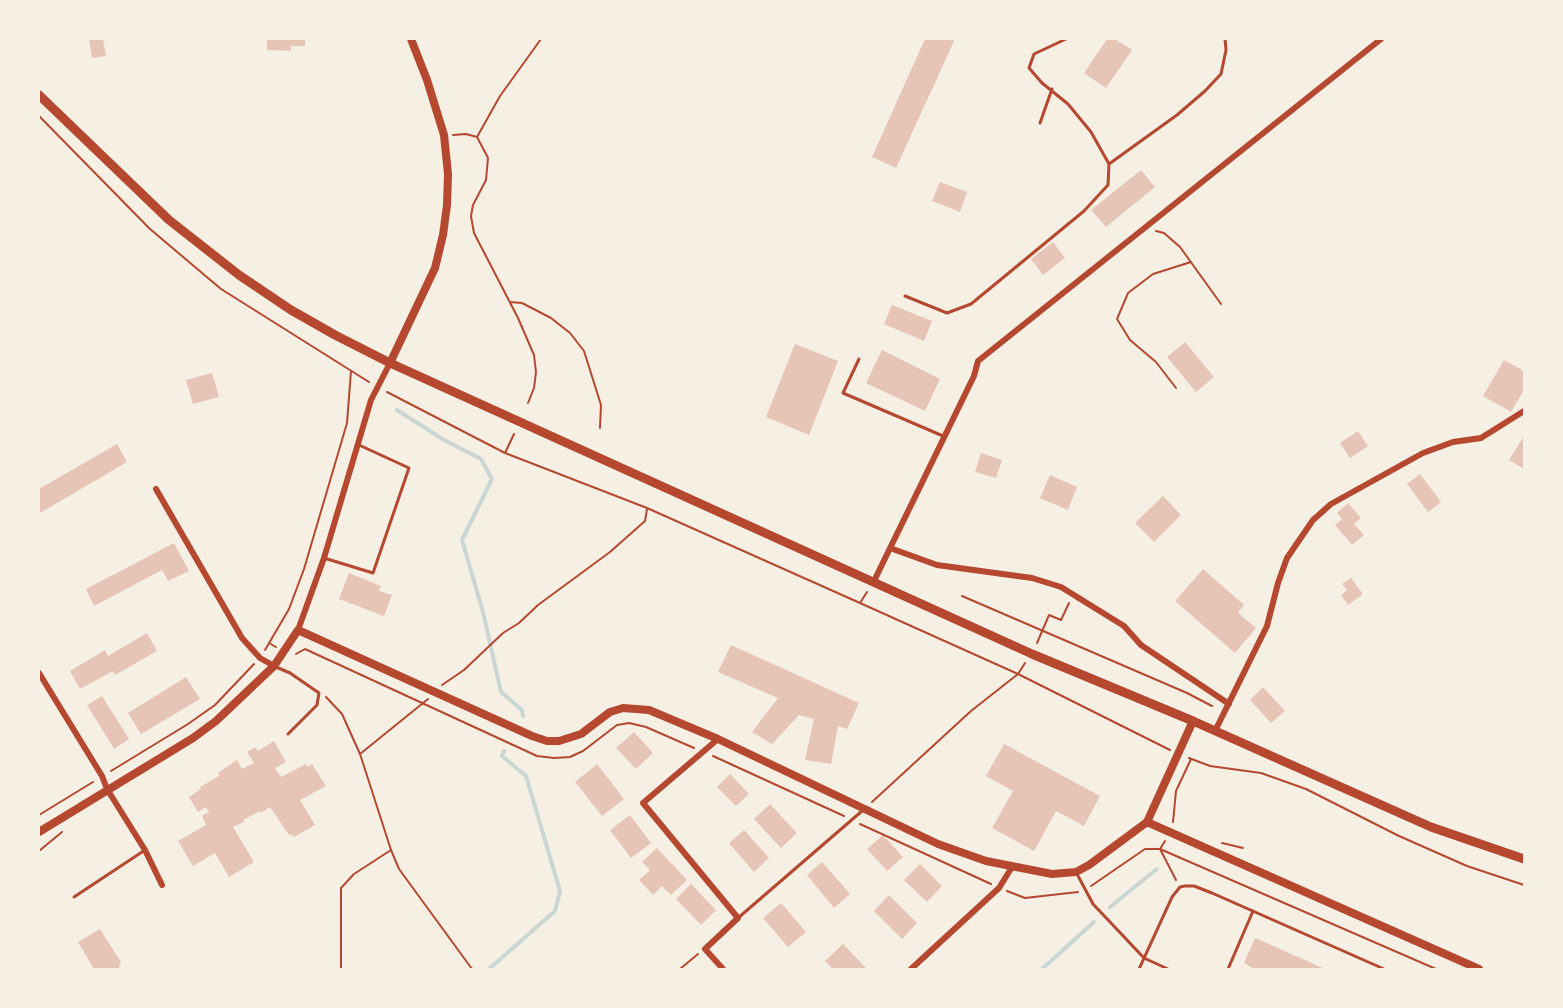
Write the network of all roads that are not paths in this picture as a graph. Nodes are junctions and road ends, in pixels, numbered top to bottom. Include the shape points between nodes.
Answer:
1 (411, 39) edge
2 (1066, 39) edge
3 (1225, 39) edge
4 (1382, 39) edge
5 (1052, 89) junction
6 (39, 95) edge
7 (1040, 123) dead end
8 (1108, 164) junction
9 (905, 296) dead end
10 (859, 359) dead end
11 (390, 363) junction
12 (1524, 411) edge
13 (945, 436) junction
14 (357, 444) junction
15 (156, 489) dead end
16 (890, 548) junction
17 (324, 558) junction
18 (874, 581) junction
19 (298, 630) junction
20 (274, 666) junction
21 (39, 673) edge
22 (1229, 704) junction
23 (1193, 721) junction
24 (1215, 731) junction
25 (288, 734) dead end
26 (718, 739) junction
27 (107, 789) junction
28 (864, 809) junction
29 (1147, 822) junction
30 (39, 832) edge
31 (145, 850) junction
32 (1524, 859) edge
33 (1012, 867) junction
34 (1076, 872) junction
35 (162, 885) dead end
36 (74, 897) dead end
37 (1253, 911) junction
38 (738, 918) junction
39 (1144, 958) junction
40 (723, 969) edge
41 (911, 969) edge
42 (1139, 969) edge
43 (1168, 969) edge
44 (1228, 969) edge
45 (1384, 969) edge
46 (1479, 969) edge

1 - 11 street via 444,135 447,205 435,268
2 - 5 lane via 1034,54 1029,68
3 - 8 lane via 1221,74 1177,115
4 - 13 street via 978,362
5 - 7 lane
5 - 8 lane via 1091,132
6 - 11 main road via 169,220 218,259 291,310
8 - 9 lane via 1108,185 1084,211 972,304 947,313
10 - 13 lane via 843,393
11 - 14 street via 377,386
11 - 18 main road
12 - 22 street via 1481,438 1453,442 1423,453 1331,504 1313,520 1287,558 1267,626
13 - 16 street
14 - 17 street
14 - 17 lane via 409,468 373,573
15 - 20 street via 242,638 260,658
16 - 18 street
16 - 22 street via 937,566 1032,578 1061,587 1124,626 1141,645
17 - 19 street
18 - 23 main road via 1032,654
19 - 20 street
19 - 26 street via 547,741 571,739 610,712 629,708 649,710
20 - 25 lane via 319,693 318,705
20 - 27 street via 193,738
21 - 27 street
22 - 24 street
23 - 24 main road
23 - 29 street
24 - 32 main road via 1431,827
26 - 28 street
26 - 38 street via 643,803
27 - 30 street
27 - 31 street
28 - 33 street via 938,844
28 - 38 lane
29 - 34 street
29 - 46 street
31 - 35 street
31 - 36 lane
33 - 34 street via 1052,874
33 - 41 street via 999,888
34 - 39 lane via 1093,904
37 - 39 lane via 1194,886 1180,887
37 - 44 lane
37 - 45 lane
38 - 40 street via 705,949
39 - 42 lane
39 - 43 lane

